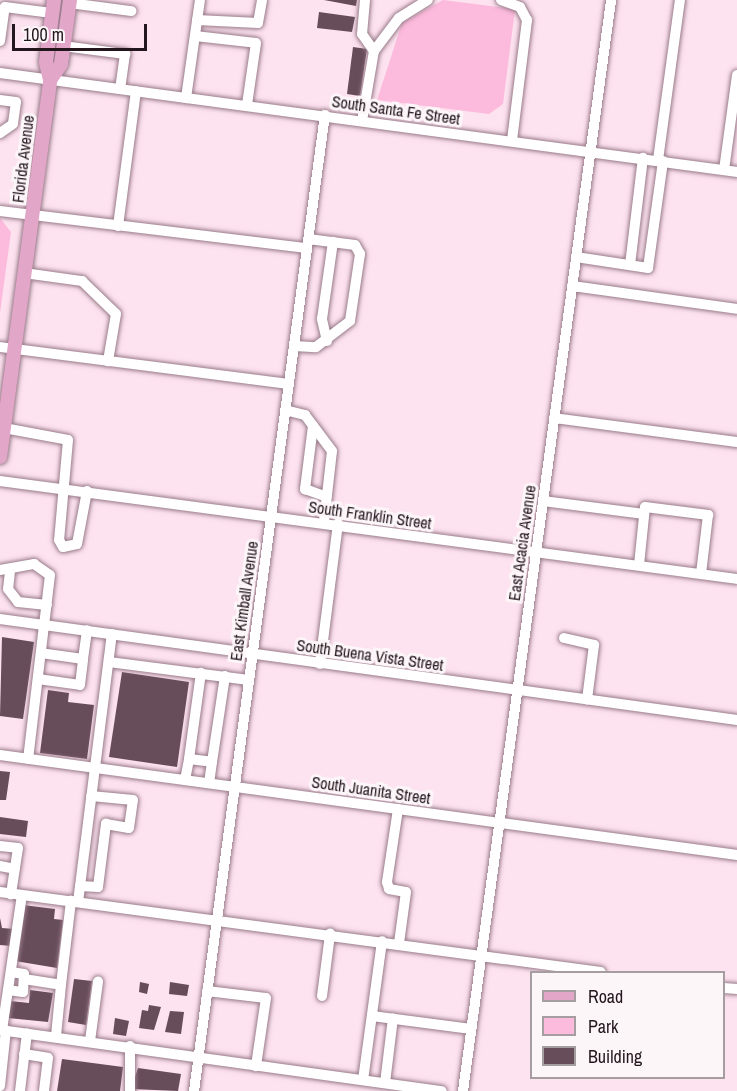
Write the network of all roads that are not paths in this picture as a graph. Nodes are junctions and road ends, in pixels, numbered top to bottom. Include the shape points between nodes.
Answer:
1 (200, 0) edge
2 (262, 0) edge
3 (365, 0) edge
4 (428, 0) edge
5 (501, 0) edge
6 (610, 0) edge
7 (680, 0) edge
8 (69, 1) edge
9 (53, 7) edge
10 (131, 11) dead end
11 (197, 20) junction
12 (195, 36) junction
13 (0, 41) edge
14 (63, 46) junction
15 (375, 51) junction
16 (0, 73) edge
17 (737, 75) edge
18 (50, 80) junction
19 (120, 89) junction
20 (136, 92) junction
21 (186, 98) junction
22 (0, 100) edge
23 (247, 105) junction
24 (325, 115) junction
25 (362, 121) junction
26 (0, 123) edge
27 (13, 124) junction
28 (0, 133) edge
29 (512, 141) junction
30 (590, 152) junction
31 (643, 158) junction
32 (661, 160) junction
33 (724, 170) junction
34 (737, 172) edge
35 (0, 211) edge
36 (32, 216) junction
37 (118, 226) junction
38 (333, 242) junction
39 (308, 243) junction
40 (576, 257) junction
41 (630, 265) junction
42 (24, 273) junction
43 (572, 286) junction
44 (737, 309) edge
45 (327, 341) junction
46 (294, 346) junction
47 (0, 347) edge
48 (14, 349) junction
49 (108, 361) junction
50 (288, 384) junction
51 (5, 387) edge
52 (285, 410) junction
53 (554, 418) junction
54 (3, 424) edge
55 (314, 426) junction
56 (737, 442) edge
57 (0, 457) edge
58 (0, 481) edge
59 (66, 489) junction
60 (87, 492) junction
61 (327, 497) junction
62 (543, 501) junction
63 (644, 514) junction
64 (270, 519) junction
65 (324, 522) junction
66 (338, 523) junction
67 (535, 555) junction
68 (639, 565) junction
69 (5, 571) edge
70 (701, 574) junction
71 (737, 579) edge
72 (47, 605) junction
73 (0, 619) edge
74 (45, 624) junction
75 (87, 630) junction
76 (112, 633) junction
77 (564, 638) dead end
78 (41, 653) junction
79 (252, 655) junction
80 (83, 659) junction
81 (109, 662) junction
82 (320, 664) junction
83 (201, 673) junction
84 (225, 676) junction
85 (38, 679) junction
86 (249, 680) junction
87 (517, 690) junction
88 (587, 699) junction
89 (737, 720) edge
90 (0, 755) edge
91 (28, 759) junction
92 (189, 759) junction
93 (212, 762) junction
94 (93, 768) junction
95 (185, 780) junction
96 (209, 783) junction
97 (235, 787) junction
98 (91, 796) junction
99 (398, 809) junction
100 (499, 822) junction
101 (0, 846) edge
102 (737, 855) edge
103 (0, 866) edge
104 (15, 868) junction
105 (80, 886) junction
106 (11, 894) edge
107 (75, 902) junction
108 (217, 920) junction
109 (330, 934) junction
110 (382, 941) junction
111 (399, 943) junction
112 (481, 958) junction
113 (592, 971) edge
114 (11, 972) junction
115 (24, 979) junction
116 (98, 982) dead end
117 (61, 985) junction
118 (8, 990) junction
119 (207, 992) junction
120 (322, 996) dead end
121 (372, 1016) junction
122 (393, 1018) junction
123 (471, 1029) junction
124 (3, 1030) edge
125 (27, 1033) junction
126 (56, 1036) junction
127 (90, 1041) junction
128 (130, 1046) junction
129 (24, 1054) junction
130 (198, 1059) junction
131 (256, 1066) junction
132 (363, 1080) junction
133 (385, 1083) junction
134 (0, 1086) edge
135 (407, 1089) edge
136 (20, 1091) edge
137 (44, 1091) edge
138 (130, 1091) edge
139 (194, 1091) edge
140 (442, 1091) edge
141 (463, 1091) edge

1 - 11 street
2 - 11 street via 258,23
3 - 15 street via 362,34
4 - 15 street via 399,18
5 - 29 street via 520,7 527,20
6 - 30 street, East Acacia Avenue
7 - 32 street
8 - 10 street
8 - 14 main road, Florida Avenue
9 - 13 street via 5,7
9 - 18 main road, Florida Avenue via 46,63
11 - 12 street
12 - 21 street
12 - 23 street via 256,44
14 - 18 main road, Florida Avenue via 61,64
14 - 19 street via 125,54
15 - 25 street
16 - 18 street, South Santa Fe Street
17 - 33 street
18 - 19 street, South Santa Fe Street
18 - 36 main road, Florida Avenue
19 - 20 street, South Santa Fe Street
20 - 21 street, South Santa Fe Street
20 - 37 street
21 - 23 street, South Santa Fe Street
22 - 27 street via 16,102
23 - 24 street, South Santa Fe Street
24 - 25 street, South Santa Fe Street
24 - 39 street, East Kimball Avenue
25 - 29 street, South Santa Fe Street
26 - 27 street
27 - 28 street
29 - 30 street, South Santa Fe Street
30 - 31 street, South Santa Fe Street
30 - 40 street, East Acacia Avenue
31 - 32 street, South Santa Fe Street
31 - 41 street
32 - 33 street, South Santa Fe Street
32 - 41 street via 648,268
33 - 34 street, South Santa Fe Street
35 - 36 street
36 - 37 street
36 - 42 main road, Florida Avenue
37 - 39 street
38 - 39 street
38 - 45 street via 322,319
38 - 45 street via 355,245 360,254 350,321
39 - 46 street, East Kimball Avenue
40 - 41 street
40 - 43 street, East Acacia Avenue
42 - 48 main road, Florida Avenue
42 - 49 street via 82,281 116,314
43 - 44 street
43 - 53 street, East Acacia Avenue
45 - 46 street via 310,349
46 - 50 street, East Kimball Avenue
47 - 48 street
48 - 49 street
48 - 51 main road, Florida Avenue
49 - 50 street
50 - 52 street, East Kimball Avenue
51 - 54 main road, Florida Avenue
52 - 55 street via 301,412
52 - 64 street, East Kimball Avenue
53 - 56 street
53 - 62 street, East Acacia Avenue
54 - 57 main road, Florida Avenue
54 - 59 street via 68,440
55 - 61 street via 332,451
55 - 61 street via 305,489
58 - 59 street, South Franklin Street
59 - 60 street, South Franklin Street
59 - 60 street via 59,540 63,547 77,543
60 - 64 street, South Franklin Street via 244,511
61 - 65 street
62 - 63 street
62 - 67 street, East Acacia Avenue
63 - 68 street
63 - 70 street via 645,507 708,514
64 - 65 street, South Franklin Street
64 - 79 street, East Kimball Avenue
65 - 66 street, South Franklin Street
66 - 67 street, South Franklin Street
66 - 82 street
67 - 68 street, South Franklin Street
67 - 87 street, East Acacia Avenue
68 - 70 street, South Franklin Street
69 - 72 street via 8,590 18,602
69 - 72 street via 34,564 47,570
70 - 71 street, South Franklin Street
72 - 74 street
73 - 74 street, South Buena Vista Street
74 - 75 street, South Buena Vista Street
74 - 78 street
75 - 76 street, South Buena Vista Street
75 - 80 street
76 - 79 street, South Buena Vista Street
76 - 81 street
77 - 88 street via 594,645
78 - 80 street
78 - 85 street
79 - 82 street, South Buena Vista Street
79 - 86 street, East Kimball Avenue
80 - 85 street via 80,685
81 - 83 street
81 - 94 street
82 - 87 street, South Buena Vista Street
83 - 84 street
83 - 92 street
84 - 86 street
84 - 93 street
85 - 91 street
86 - 97 street, East Kimball Avenue
87 - 88 street, South Buena Vista Street
87 - 100 street, East Acacia Avenue
88 - 89 street, South Buena Vista Street
90 - 91 street, South Juanita Street
91 - 94 street, South Juanita Street
92 - 93 street
92 - 95 street
93 - 96 street
94 - 95 street, South Juanita Street
94 - 98 street
95 - 96 street, South Juanita Street
96 - 97 street, South Juanita Street
97 - 99 street, South Juanita Street
97 - 108 street, East Kimball Avenue
98 - 105 street
98 - 105 street via 133,800 129,828 106,824 98,887
99 - 100 street, South Juanita Street
99 - 111 street via 387,882 389,889 406,892
100 - 102 street, South Juanita Street
100 - 112 street, East Acacia Avenue
101 - 104 street via 18,848
103 - 104 street
104 - 106 street
105 - 107 street
106 - 107 street
106 - 114 street
107 - 108 street
107 - 117 street
108 - 109 street
108 - 119 street, East Kimball Avenue
109 - 110 street
109 - 120 street
110 - 111 street
110 - 121 street
111 - 112 street
112 - 113 street
112 - 123 street, East Acacia Avenue
114 - 115 street via 24,974
114 - 118 street
115 - 117 street
115 - 118 street via 23,992
116 - 127 street
117 - 126 street
118 - 124 street
119 - 130 street, East Kimball Avenue
119 - 131 street via 266,999
121 - 122 street
121 - 132 street
122 - 123 street
122 - 133 street
123 - 141 street, East Acacia Avenue
124 - 125 street
124 - 134 street
125 - 126 street
125 - 129 street
126 - 127 street
127 - 128 street
128 - 130 street
128 - 138 street
129 - 136 street
129 - 137 street via 48,1058
130 - 131 street
130 - 139 street, East Kimball Avenue
131 - 132 street
132 - 133 street
133 - 135 street
135 - 140 street

